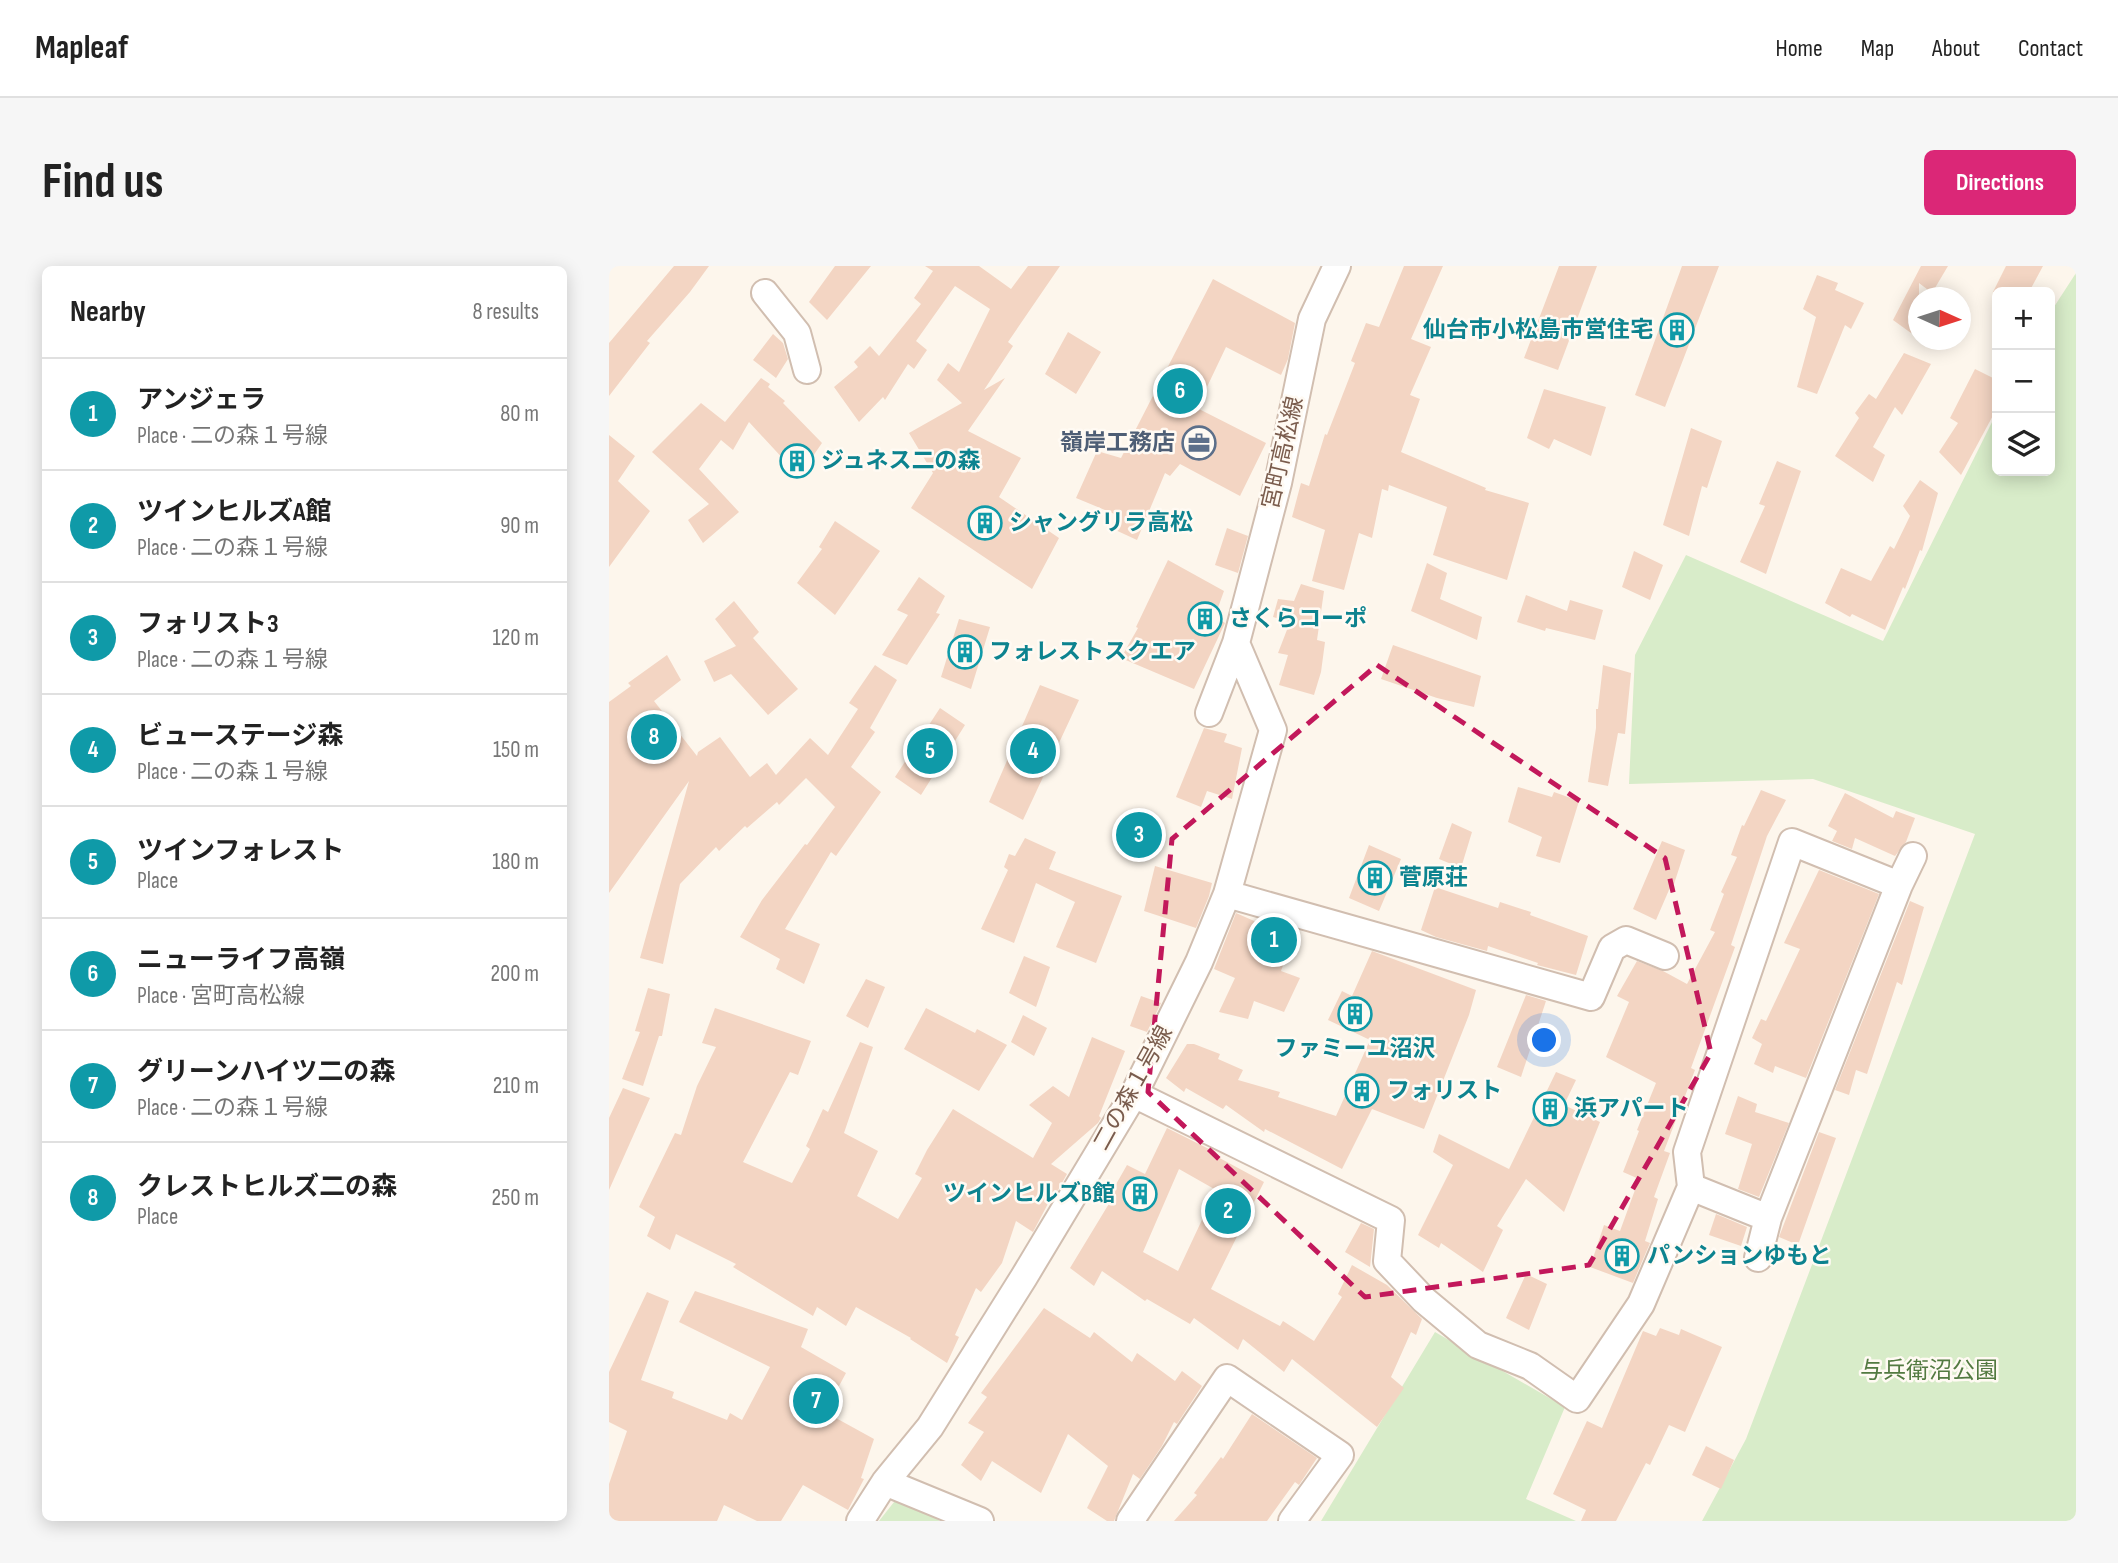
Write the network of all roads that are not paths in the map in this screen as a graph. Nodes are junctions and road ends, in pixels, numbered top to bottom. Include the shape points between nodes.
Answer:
1 (1337, 266) edge
2 (765, 293) dead end
3 (807, 370) dead end
4 (1235, 643) junction
5 (1209, 713) dead end
6 (1913, 856) dead end
7 (1899, 885) junction
8 (1227, 894) junction
9 (1665, 956) dead end
10 (1134, 1094) junction
11 (1691, 1187) junction
12 (1768, 1219) junction
13 (1758, 1258) dead end
14 (885, 1482) junction
15 (860, 1521) edge
16 (980, 1521) edge
17 (1130, 1521) edge
18 (1292, 1521) edge

1 - 4 street, 宮町高松線 via 1312,319 1278,483
2 - 3 street via 797,333
4 - 5 street, 宮町高松線
4 - 8 street, 二の森１号線 via 1273,730
6 - 7 street
7 - 11 street via 1792,842 1687,1152
7 - 12 street
8 - 9 street via 1591,997 1612,948 1626,940
8 - 10 street, 二の森１号線
10 - 11 street via 1391,1220 1387,1261 1425,1300 1478,1345 1530,1366 1577,1399 1641,1304
10 - 14 street, 二の森１号線 via 930,1427
11 - 12 street
12 - 13 street
14 - 15 street, 二の森１号線
14 - 16 street
17 - 18 street via 1227,1378 1340,1455

